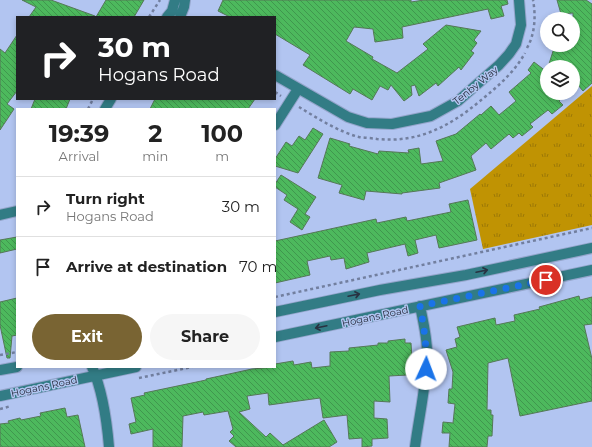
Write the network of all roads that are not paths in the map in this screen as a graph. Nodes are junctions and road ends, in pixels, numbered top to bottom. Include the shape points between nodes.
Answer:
1 (175, 0) edge
2 (185, 0) edge
3 (519, 0) edge
4 (175, 16) edge
5 (276, 76) edge
6 (298, 88) junction
7 (276, 123) edge
8 (16, 211) edge
9 (0, 215) edge
10 (591, 248) edge
11 (592, 270) edge
12 (420, 306) junction
13 (276, 312) edge
14 (276, 337) edge
15 (16, 367) edge
16 (122, 368) edge
17 (0, 370) edge
18 (95, 370) edge
19 (0, 396) edge
20 (110, 447) edge
21 (415, 447) edge

1 - 4 street
2 - 4 street via 184,7
3 - 6 street, Tenby Way via 521,25 516,44 509,54 458,101 431,116 392,124 367,123 348,118
5 - 6 street, Tenby Way
6 - 7 street
8 - 9 street
13 -> 10 street
11 - 12 street, Hogans Road
12 -> 14 street, Hogans Road
12 - 21 street via 427,351
15 - 17 street
16 - 18 street, Hogans Road
18 - 19 street, Hogans Road
18 - 20 street

